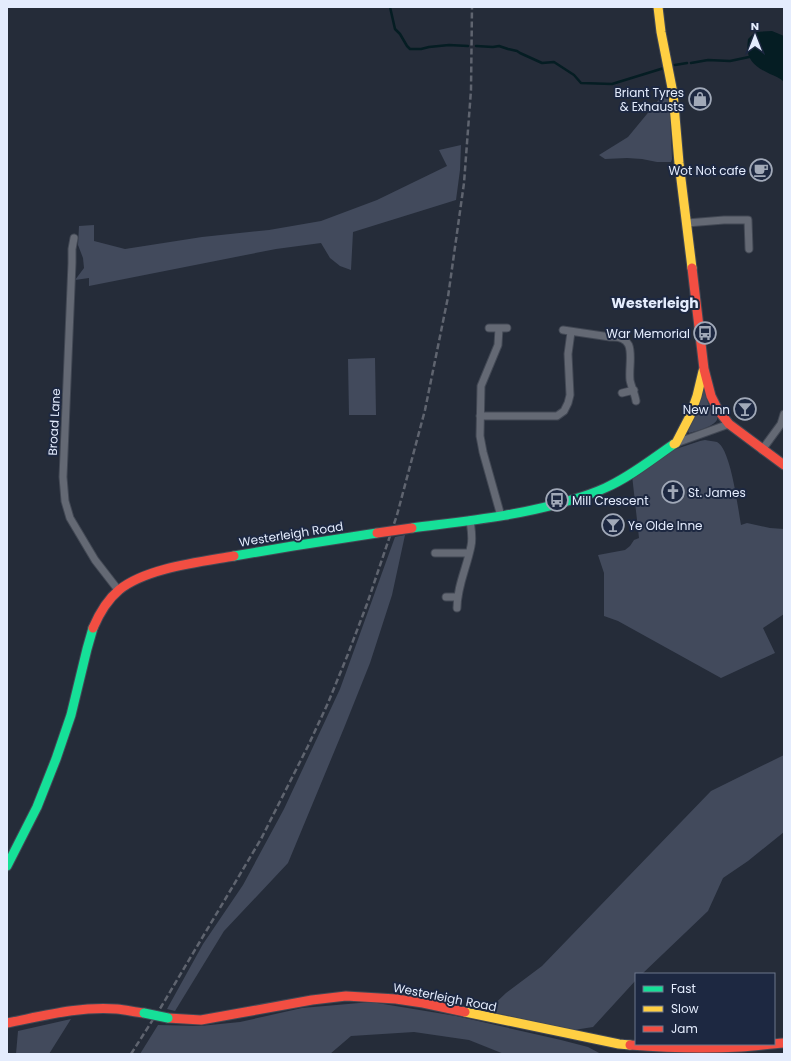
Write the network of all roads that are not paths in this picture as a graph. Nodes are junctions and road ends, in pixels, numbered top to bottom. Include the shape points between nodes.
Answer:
1 (658, 7) edge
2 (687, 223) junction
3 (74, 238) dead end
4 (749, 249) dead end
5 (489, 328) dead end
6 (499, 328) junction
7 (507, 328) dead end
8 (563, 330) dead end
9 (571, 332) junction
10 (704, 369) junction
11 (634, 390) junction
12 (622, 393) dead end
13 (636, 401) dead end
14 (784, 414) edge
15 (480, 416) junction
16 (729, 424) junction
17 (676, 443) junction
18 (762, 450) junction
19 (784, 465) edge
20 (501, 516) junction
21 (470, 520) junction
22 (435, 553) dead end
23 (469, 553) junction
24 (119, 590) junction
25 (446, 597) dead end
26 (457, 597) junction
27 (457, 608) dead end
28 (7, 866) edge
29 (7, 1023) edge
30 (763, 1045) edge
31 (709, 1051) edge

1 - 2 street via 673,93
2 - 4 street via 748,220
2 - 10 street
3 - 24 street, Broad Lane via 63,477 65,501 70,518 95,560
5 - 6 street
6 - 7 street
6 - 15 street via 498,345 481,386
8 - 9 street
9 - 11 street via 622,338 628,342 630,380
9 - 15 street via 568,354 570,395 564,411 557,416
10 - 16 street via 711,396
10 - 17 street, Westerleigh Road via 690,416
11 - 12 street
11 - 13 street
14 - 18 street via 781,424
15 - 20 street via 483,452
16 - 17 street
16 - 18 street
17 - 20 street, Westerleigh Road via 622,480 604,489 558,504
18 - 19 street
20 - 21 street, Westerleigh Road
21 - 23 street
21 - 24 street, Westerleigh Road, bridge via 278,548 189,565 153,573
22 - 23 street
23 - 26 street
24 - 28 street, Westerleigh Road via 94,623 67,728 52,772
25 - 26 street
26 - 27 street
29 - 31 street, Westerleigh Road, bridge via 98,1009 118,1009 168,1018 201,1020 346,996 423,1003 619,1044
30 - 31 street, Westerleigh Road

